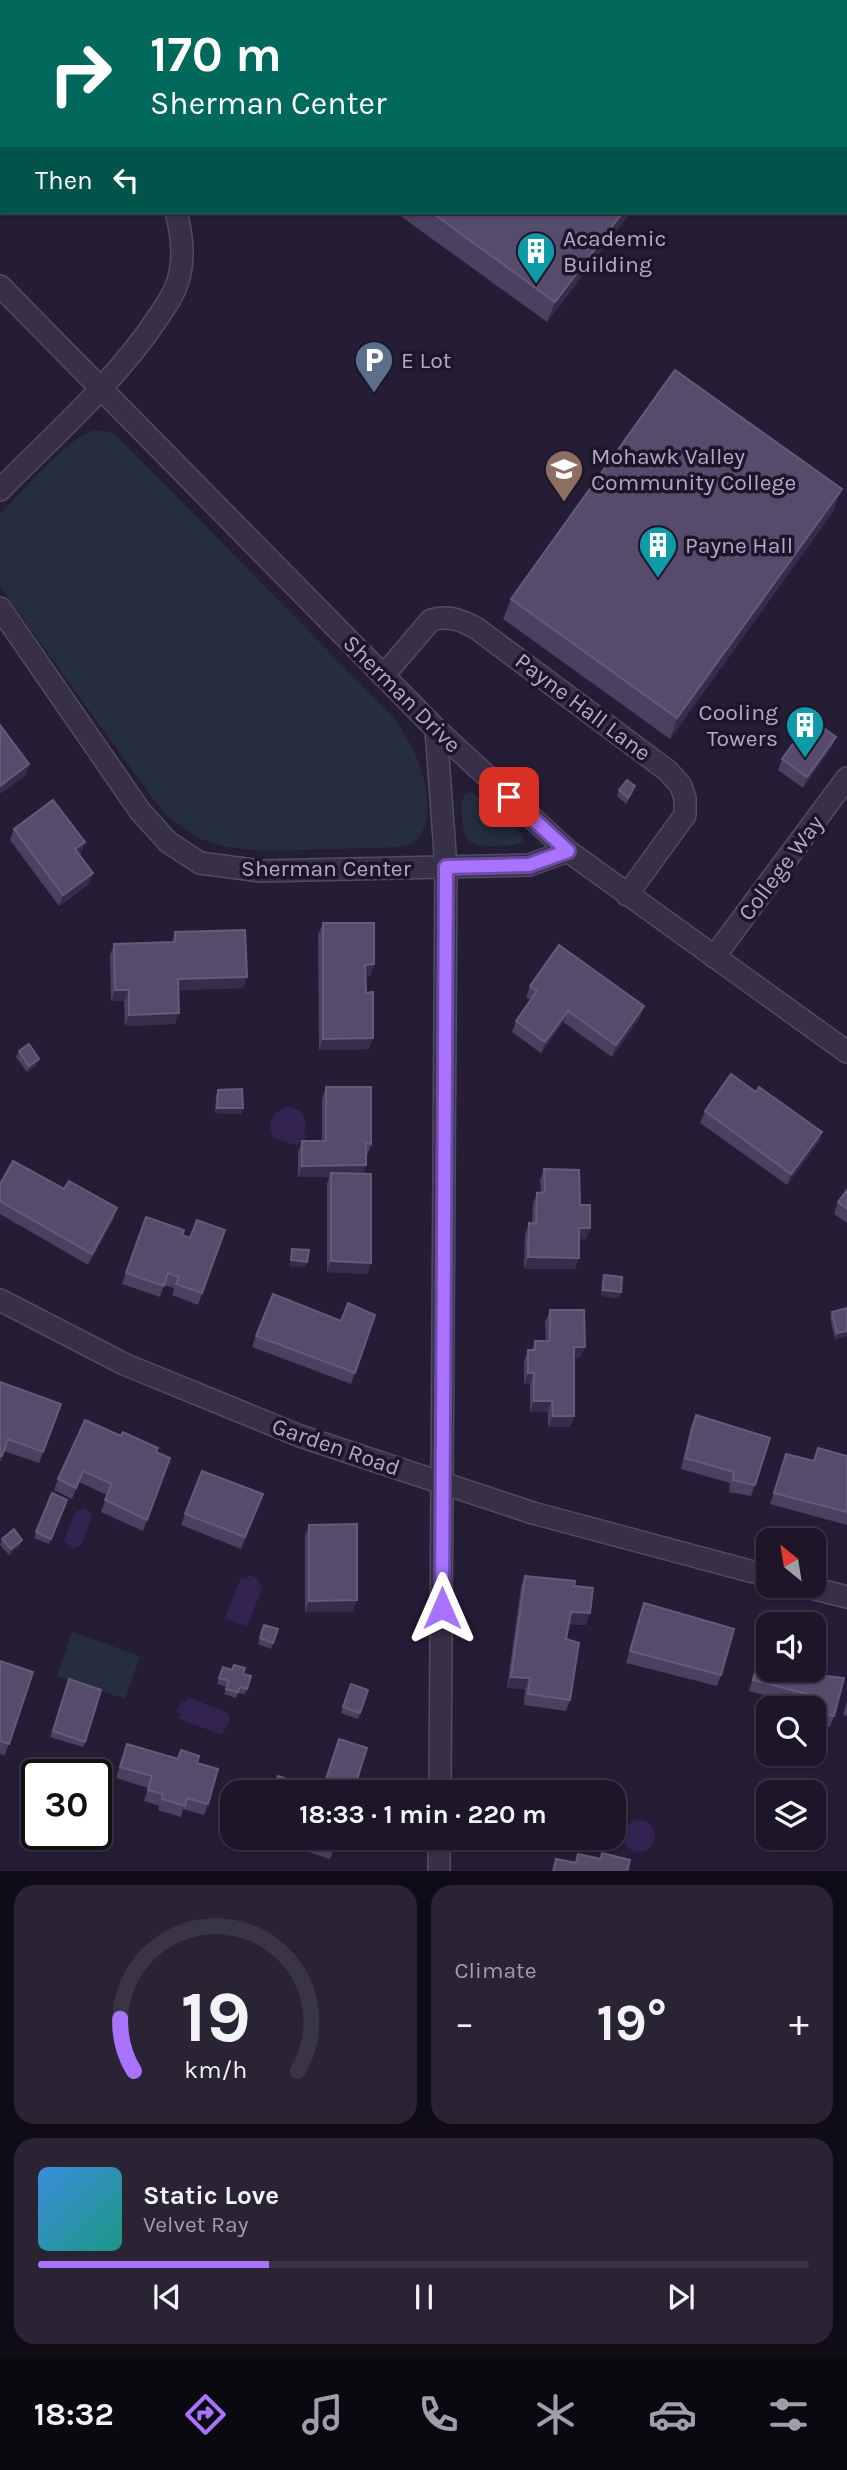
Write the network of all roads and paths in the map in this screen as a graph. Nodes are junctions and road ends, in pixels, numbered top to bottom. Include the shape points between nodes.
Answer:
1 (176, 214) edge
2 (0, 286) edge
3 (100, 388) junction
4 (0, 490) edge
5 (0, 608) edge
6 (383, 676) junction
7 (436, 729) junction
8 (847, 778) edge
9 (568, 851) junction
10 (446, 867) junction
11 (626, 895) junction
12 (714, 957) junction
13 (847, 1052) edge
14 (0, 1300) edge
15 (443, 1484) junction
16 (756, 1573) edge
17 (826, 1592) edge
18 (847, 1597) edge
19 (440, 1780) edge
20 (439, 1850) edge
21 (439, 1871) edge

1 - 3 street via 182,237 178,282 151,328
2 - 3 street, Sherman Drive
3 - 4 street
3 - 6 street, Sherman Drive
5 - 10 street, Sherman Center via 140,811 186,856 201,863 260,871
6 - 7 street, Sherman Drive
6 - 11 street, Payne Hall Lane via 431,620 454,618 477,628 668,771 681,786 685,815
7 - 9 street, Sherman Drive
7 - 10 street
8 - 12 street, College Way
9 - 10 street, Sherman Center via 529,865
9 - 11 street, Sherman Drive
10 - 15 street
11 - 12 street, Sherman Drive
12 - 13 street, Sherman Drive
14 - 15 street, Garden Road via 124,1364 299,1436
15 - 16 street, Garden Road
15 - 19 street
17 - 18 street
20 - 21 street

